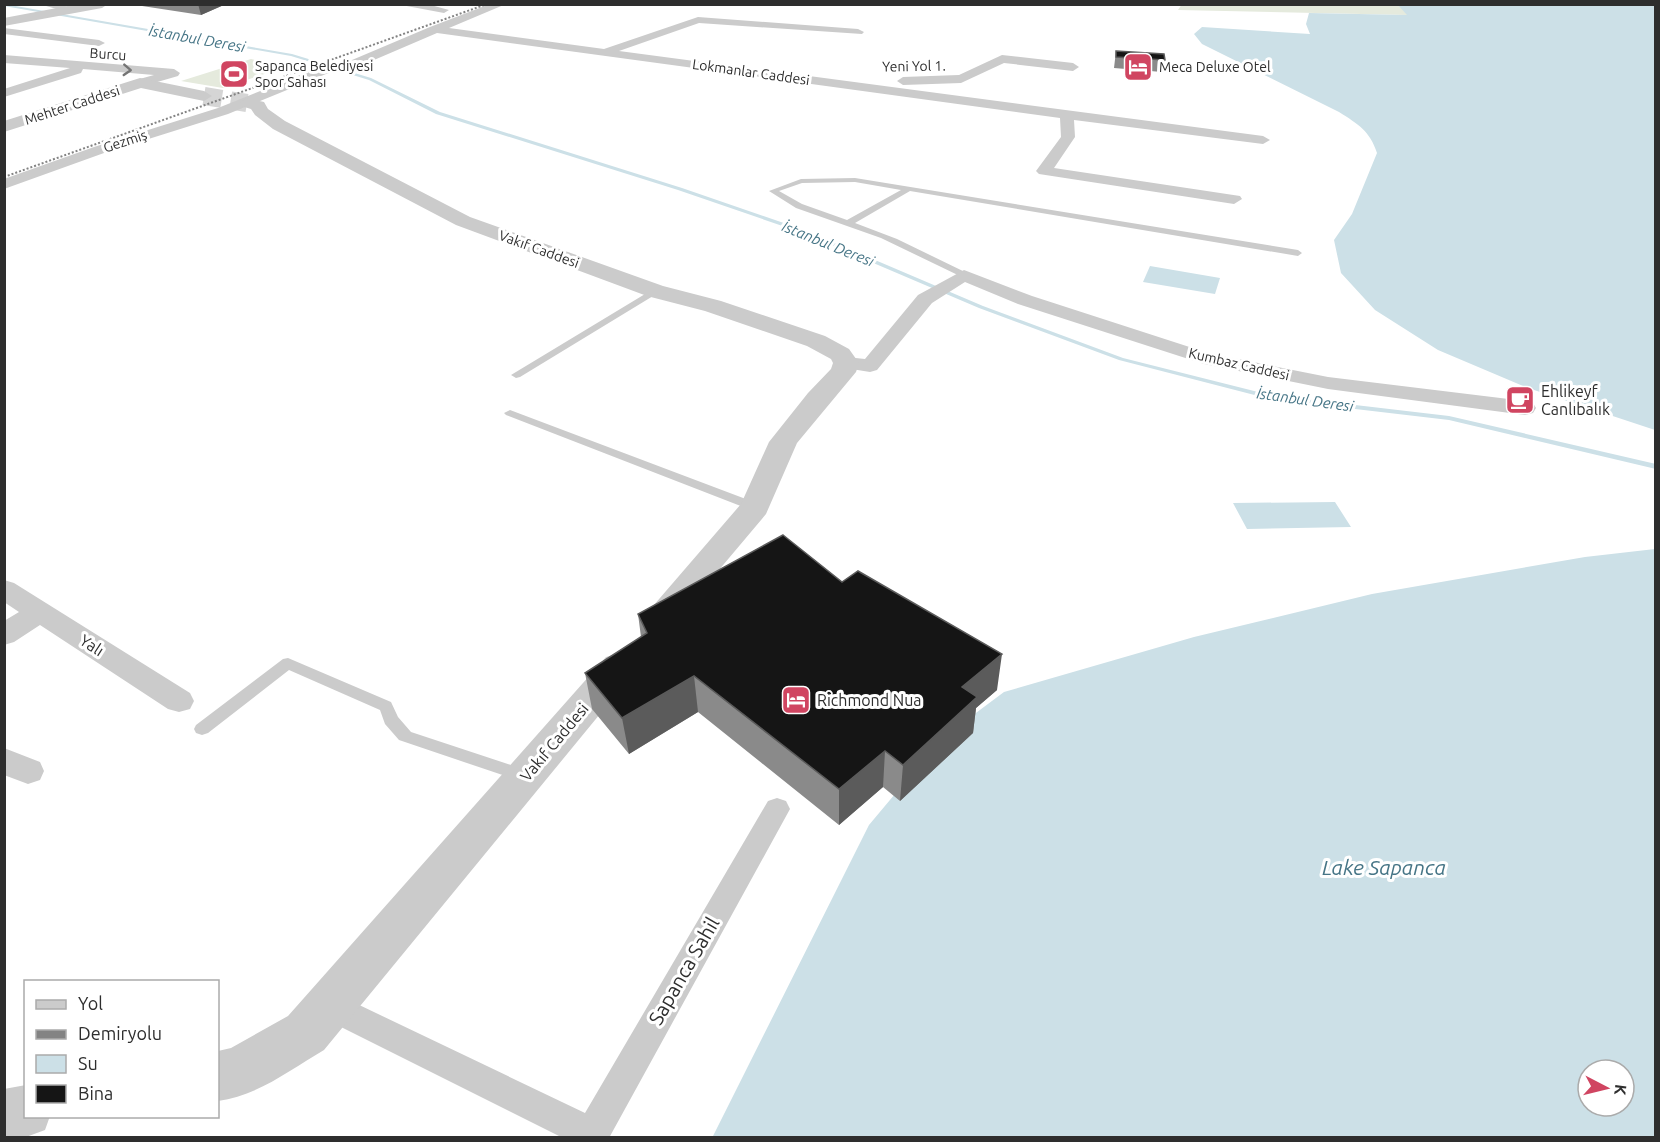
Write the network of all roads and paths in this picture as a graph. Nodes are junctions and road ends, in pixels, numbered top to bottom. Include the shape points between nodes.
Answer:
1 (44, 4) edge
2 (102, 4) edge
3 (401, 4) edge
4 (501, 4) edge
5 (444, 10) dead end
6 (66, 11) junction
7 (4, 22) edge
8 (434, 30) junction
9 (4, 31) edge
10 (858, 32) dead end
11 (99, 44) dead end
12 (606, 52) junction
13 (4, 59) edge
14 (27, 61) junction
15 (4, 66) edge
16 (86, 67) junction
17 (1073, 67) dead end
18 (821, 82) junction
19 (140, 83) junction
20 (4, 93) edge
21 (204, 96) tunnel mouth
22 (247, 103) junction
23 (1067, 116) junction
24 (4, 127) edge
25 (1263, 140) dead end
26 (4, 184) edge
27 (908, 189) junction
28 (1234, 199) dead end
29 (847, 224) junction
30 (1298, 253) dead end
31 (958, 280) junction
32 (655, 291) junction
33 (846, 363) junction
34 (516, 375) dead end
35 (1525, 408) dead end
36 (510, 413) dead end
37 (755, 507) junction
38 (4, 589) edge
39 (39, 612) junction
40 (4, 635) edge
41 (179, 701) dead end
42 (202, 729) dead end
43 (524, 777) junction
44 (777, 809) dead end
45 (330, 1006) junction
46 (219, 1076) edge
47 (24, 1111) edge
48 (4, 1115) edge
49 (591, 1136) edge

1 - 6 street
2 - 6 street
3 - 5 street
4 - 8 street, Gezmiş
6 - 7 street
8 - 12 street, Lokmanlar Caddesi
8 - 22 street, Gezmiş
9 - 11 street, Burcu
10 - 12 street via 698,20
12 - 18 street, Lokmanlar Caddesi
13 - 14 street, Burcu
14 - 15 street
14 - 16 street, Burcu
16 -> 19 street, Burcu via 174,73
16 - 20 street
17 - 18 street, Yeni Yol 1. via 1002,59 961,80
18 - 23 street, Lokmanlar Caddesi
19 - 21 street
19 - 24 street, Mehter Caddesi
22 - 26 street, Gezmiş
22 - 32 street, Vakıf Caddesi via 258,105 279,125 463,221
23 - 25 street, Lokmanlar Caddesi
23 - 28 street via 1068,137 1044,171
27 - 29 lane
27 - 29 lane via 855,180 801,181 773,190 788,202
27 - 30 lane
29 - 31 lane via 885,236
31 - 33 street via 925,299 870,366
31 - 35 street, Kumbaz Caddesi via 1204,358 1328,383
32 - 33 street, Vakıf Caddesi via 816,341 840,354
32 - 34 lane
33 - 37 street, Vakıf Caddesi via 843,372 783,442
36 - 37 lane
37 - 43 street, Vakıf Caddesi
38 - 39 street, Yalı
39 - 40 street
39 - 41 street, Yalı
42 - 43 lane via 288,663 386,706 391,720 405,736
43 - 45 street, Vakıf Caddesi
44 - 49 street, Sapanca Sahil
45 - 46 street, Vakıf Caddesi via 306,1034 238,1072
45 - 49 street, Sapanca Sahil
47 - 48 street

